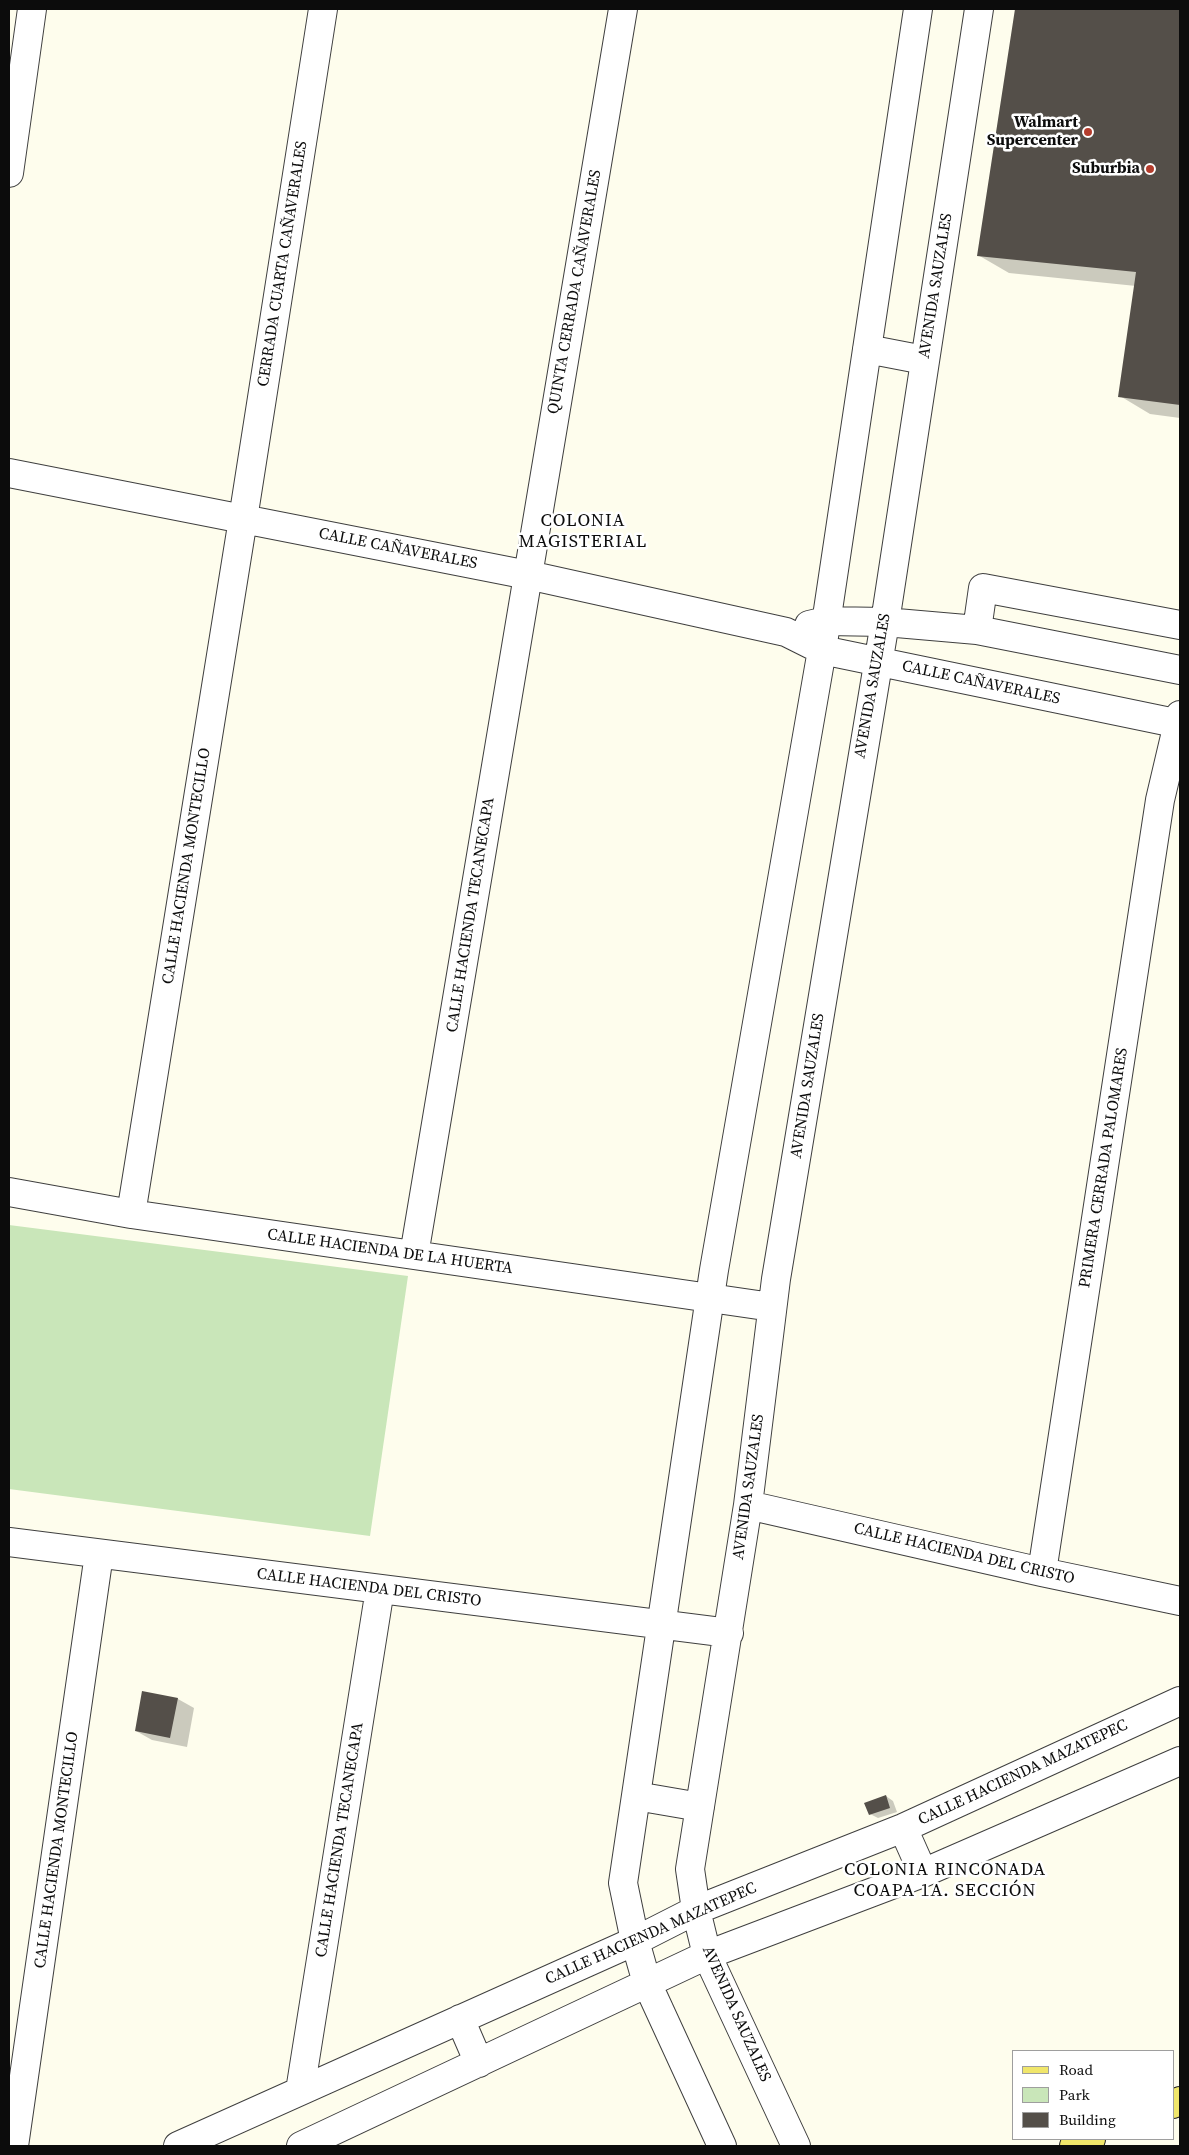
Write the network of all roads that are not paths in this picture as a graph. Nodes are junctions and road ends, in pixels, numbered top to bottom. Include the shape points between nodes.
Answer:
1 (32, 9) edge
2 (323, 9) edge
3 (623, 9) edge
4 (918, 9) edge
5 (979, 9) edge
6 (9, 173) edge
7 (867, 349) junction
8 (924, 360) junction
9 (9, 473) edge
10 (243, 519) junction
11 (528, 575) junction
12 (826, 621) junction
13 (885, 622) junction
14 (1180, 625) edge
15 (976, 630) junction
16 (786, 632) junction
17 (822, 650) junction
18 (877, 661) junction
19 (1180, 670) edge
20 (1179, 721) edge
21 (9, 1192) edge
22 (131, 1214) junction
23 (414, 1255) junction
24 (710, 1298) junction
25 (772, 1307) junction
26 (748, 1505) junction
27 (9, 1542) edge
28 (99, 1554) junction
29 (1042, 1572) junction
30 (380, 1589) junction
31 (1180, 1601) edge
32 (660, 1624) junction
33 (729, 1633) junction
34 (1180, 1701) edge
35 (1180, 1761) edge
36 (636, 1796) junction
37 (700, 1807) junction
38 (902, 1828) junction
39 (923, 1873) junction
40 (696, 1910) junction
41 (635, 1941) junction
42 (708, 1955) junction
43 (648, 1983) junction
44 (460, 2020) junction
45 (479, 2062) junction
46 (300, 2092) junction
47 (1089, 2140) edge
48 (14, 2146) edge
49 (178, 2146) edge
50 (300, 2146) edge
51 (722, 2146) edge
52 (796, 2146) edge
53 (1074, 2146) edge

1 - 6 street
2 - 10 street, CERRADA CUARTA CAÑAVERALES
3 - 11 street, QUINTA CERRADA CAÑAVERALES
4 - 7 street
5 - 8 street, AVENIDA SAUZALES
7 - 8 street
7 - 12 street
8 - 13 street, AVENIDA SAUZALES
9 - 10 street, CALLE CAÑAVERALES
10 - 11 street, CALLE CAÑAVERALES
10 - 22 street, CALLE HACIENDA MONTECILLO
11 - 16 street, CALLE CAÑAVERALES
11 - 23 street, CALLE HACIENDA TECANECAPA
12 - 13 street, CALLE CAÑAVERALES
12 - 16 street, CALLE CAÑAVERALES
12 - 17 street
13 - 15 street, CALLE CAÑAVERALES
13 - 18 street, AVENIDA SAUZALES
14 - 15 street via 983,588
15 - 19 street, CALLE CAÑAVERALES
16 - 17 street, CALLE CAÑAVERALES
17 - 18 street, CALLE CAÑAVERALES
17 - 24 street
18 - 20 street, CALLE CAÑAVERALES
18 - 25 street, AVENIDA SAUZALES
20 - 29 street, PRIMERA CERRADA PALOMARES via 1160,800
21 - 22 street, CALLE HACIENDA DE LA HUERTA
22 - 23 street, CALLE HACIENDA DE LA HUERTA
23 - 24 street, CALLE HACIENDA DE LA HUERTA
24 - 25 street, CALLE HACIENDA DE LA HUERTA
24 - 32 street
25 - 26 street, AVENIDA SAUZALES
26 - 29 street, CALLE HACIENDA DEL CRISTO
26 - 33 street, AVENIDA SAUZALES
27 - 28 street, CALLE HACIENDA DEL CRISTO
28 - 30 street, CALLE HACIENDA DEL CRISTO
28 - 48 street, CALLE HACIENDA MONTECILLO
29 - 31 street, CALLE HACIENDA DEL CRISTO
30 - 32 street, CALLE HACIENDA DEL CRISTO
30 - 46 street, CALLE HACIENDA TECANECAPA
32 - 33 street, CALLE HACIENDA DEL CRISTO
32 - 36 street
33 - 37 street, AVENIDA SAUZALES
34 - 38 street, CALLE HACIENDA MAZATEPEC
35 - 39 street
36 - 37 street
36 - 41 street via 623,1883
37 - 40 street, AVENIDA SAUZALES via 690,1869
38 - 39 street
38 - 40 street, CALLE HACIENDA MAZATEPEC
39 - 42 street
40 - 41 street, CALLE HACIENDA MAZATEPEC
40 - 42 street, AVENIDA SAUZALES
41 - 43 street
41 - 44 street, CALLE HACIENDA MAZATEPEC
42 - 43 street
42 - 52 street, AVENIDA SAUZALES
43 - 45 street
43 - 51 street
44 - 45 street
44 - 46 street, CALLE HACIENDA MAZATEPEC
45 - 50 street
46 - 49 street, CALLE HACIENDA MAZATEPEC
47 - 53 main road

